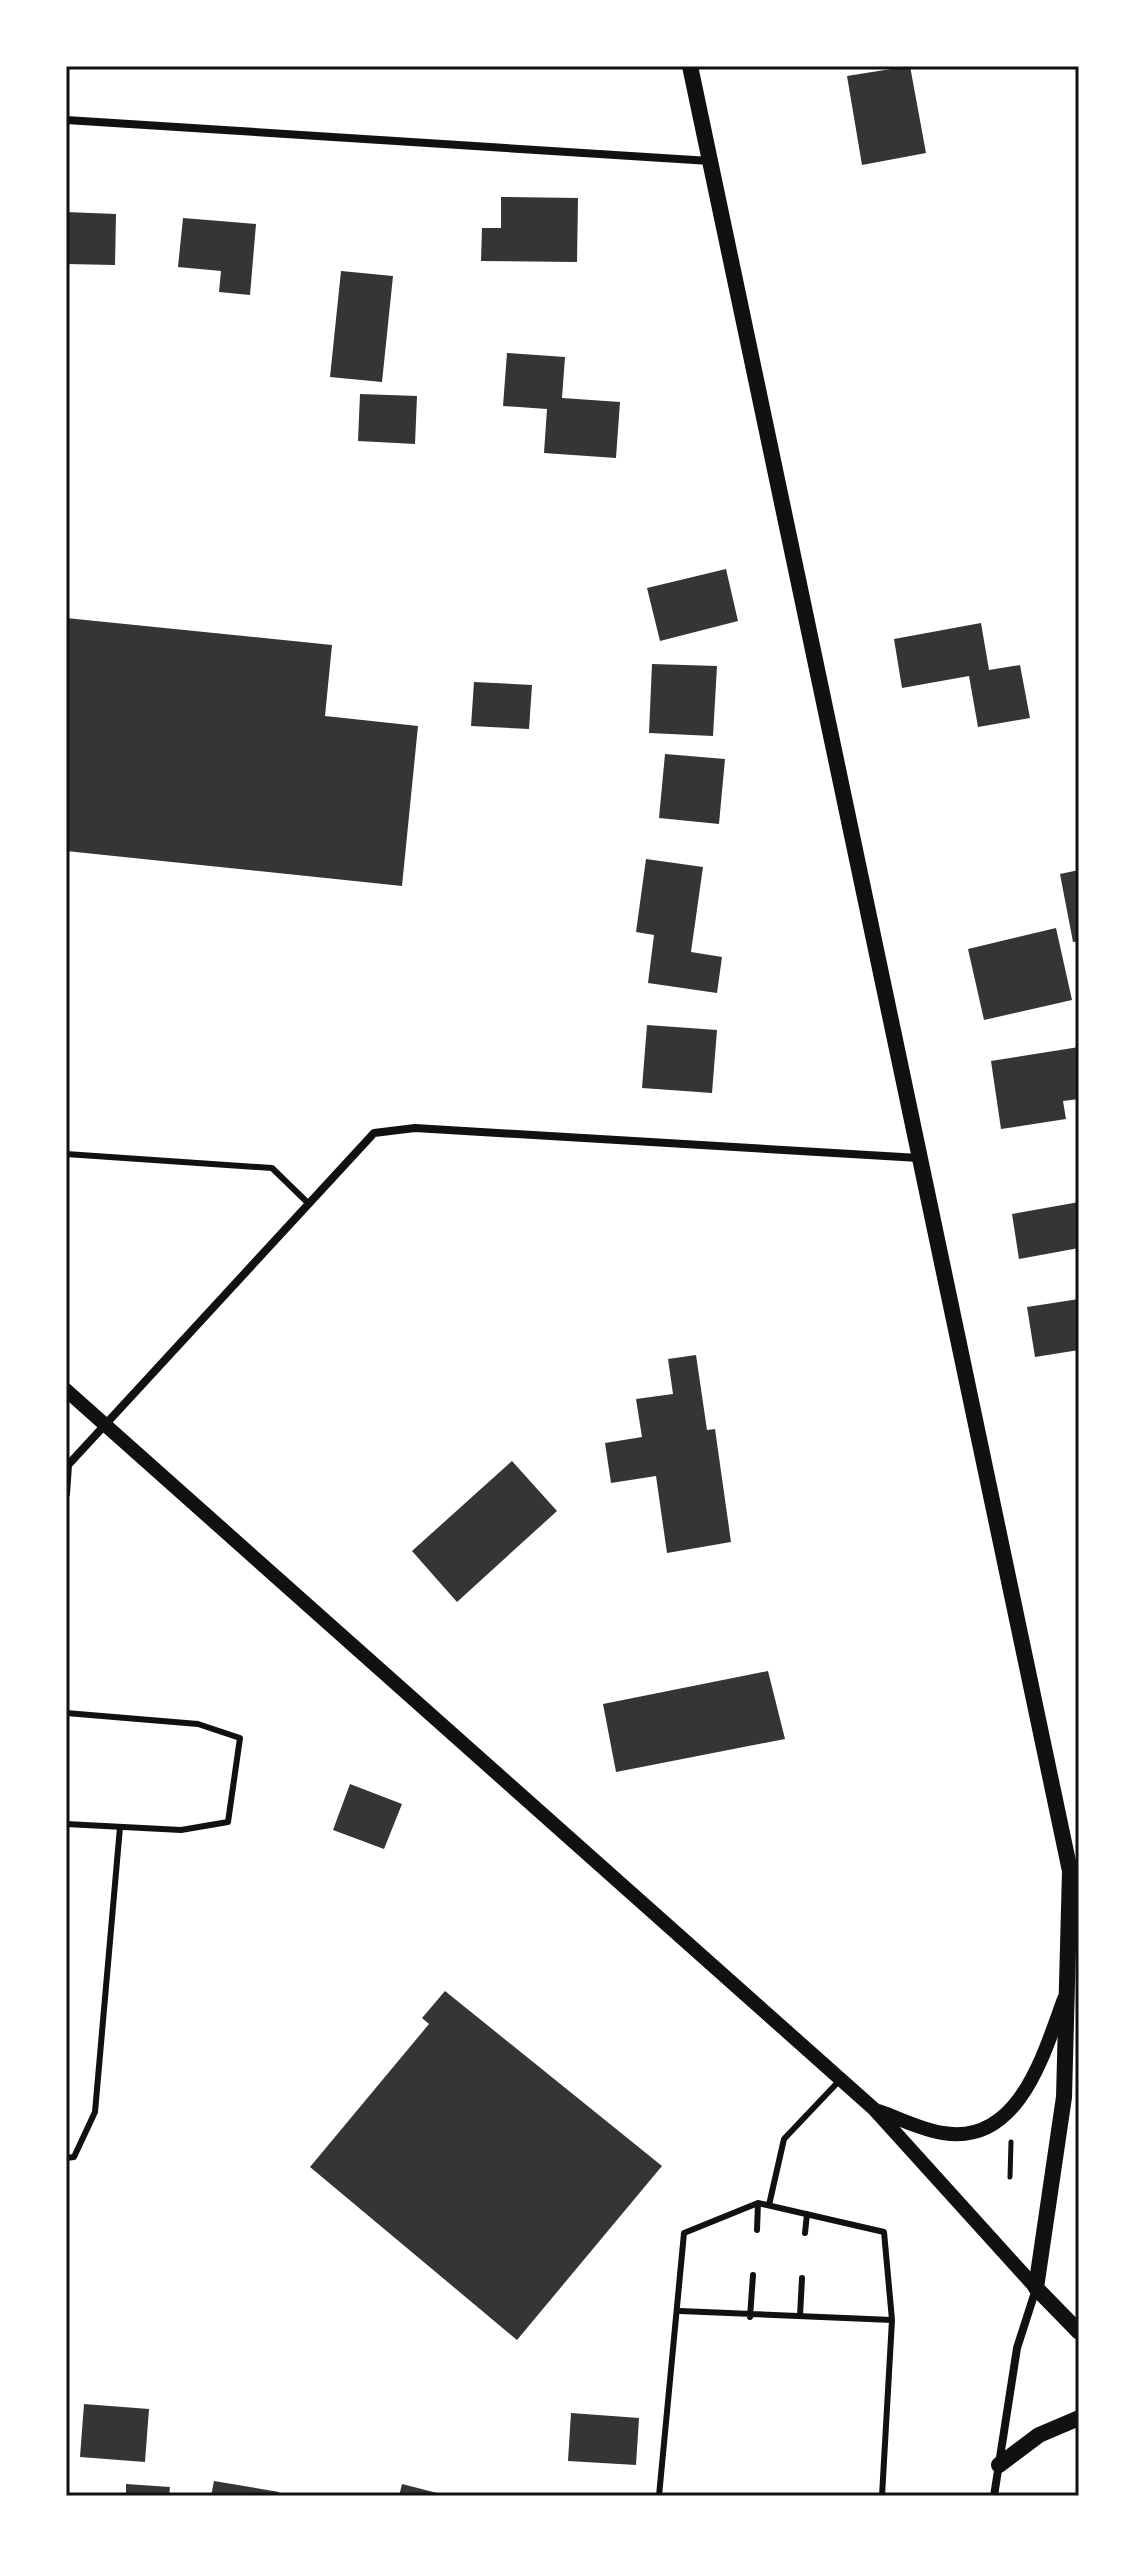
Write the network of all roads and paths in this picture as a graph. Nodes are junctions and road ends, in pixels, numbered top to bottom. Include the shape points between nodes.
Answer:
1 (690, 66) edge
2 (66, 120) edge
3 (710, 161) junction
4 (66, 1154) edge
5 (921, 1159) junction
6 (309, 1204) junction
7 (66, 1390) edge
8 (105, 1426) junction
9 (66, 1494) edge
10 (66, 1713) edge
11 (66, 1824) edge
12 (120, 1827) junction
13 (1067, 1992) junction
14 (841, 2079) junction
15 (874, 2109) junction
16 (1011, 2139) dead end
17 (66, 2158) edge
18 (1010, 2159) junction
19 (1020, 2165) dead end
20 (1010, 2177) dead end
21 (758, 2203) junction
22 (769, 2205) junction
23 (807, 2214) junction
24 (757, 2230) dead end
25 (805, 2233) dead end
26 (753, 2275) dead end
27 (802, 2278) dead end
28 (1036, 2288) junction
29 (680, 2311) junction
30 (800, 2316) junction
31 (750, 2317) junction
32 (892, 2320) junction
33 (1079, 2332) edge
34 (1079, 2418) edge
35 (999, 2465) junction
36 (659, 2496) edge
37 (882, 2496) edge
38 (994, 2496) edge

1 - 3 main road
2 - 3 street
3 - 5 main road
4 - 6 lane via 272,1168
5 - 6 street via 415,1128 374,1133
5 - 13 main road via 1070,1871
6 - 8 street
7 - 8 street
8 - 9 street via 68,1465
8 - 14 street
10 - 12 lane via 198,1724 240,1738 228,1822 181,1830
11 - 12 lane
12 - 17 lane via 95,2112 74,2157
13 - 15 street via 1033,2080 1007,2115 972,2134 943,2133
13 - 28 main road via 1064,2097
14 - 15 street
14 - 22 lane via 784,2139
15 - 28 street
16 - 18 path
18 - 19 path
18 - 20 path
21 - 22 lane
21 - 24 lane
21 - 29 lane via 684,2233
22 - 23 lane
23 - 25 lane
23 - 32 lane via 884,2232
26 - 31 lane
27 - 30 lane
28 - 33 main road
28 - 35 street via 1017,2348
29 - 31 lane
29 - 36 lane
30 - 31 lane
30 - 32 lane
32 - 37 lane
34 - 35 main road via 1039,2435
35 - 38 street

